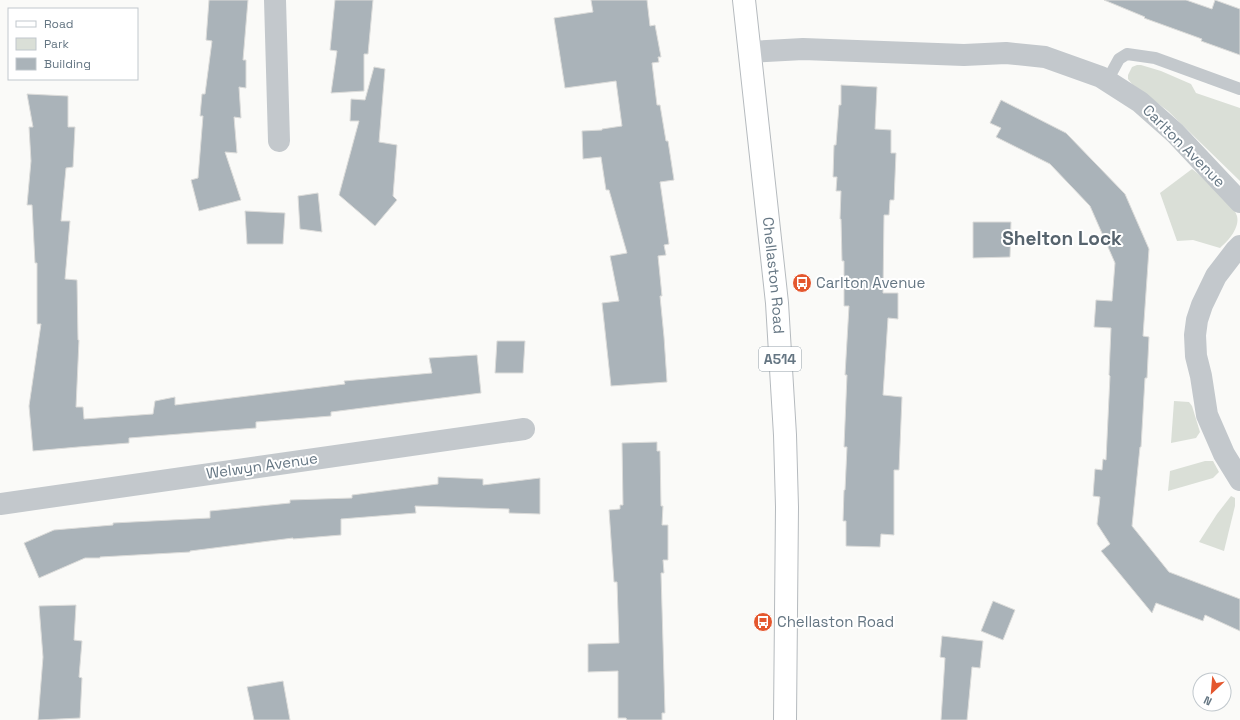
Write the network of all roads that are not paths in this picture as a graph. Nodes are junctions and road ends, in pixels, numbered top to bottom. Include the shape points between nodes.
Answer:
1 (275, 0) edge
2 (744, 0) edge
3 (750, 52) junction
4 (1107, 81) junction
5 (1240, 89) edge
6 (279, 141) dead end
7 (1240, 202) edge
8 (1240, 246) edge
9 (524, 428) dead end
10 (1240, 480) edge
11 (0, 504) edge
12 (785, 720) edge

1 - 6 street
2 - 3 main road, Chellaston Road / A514
3 - 4 street, Carlton Avenue via 803,49 1046,56
3 - 12 main road, Chellaston Road / A514 via 777,303 785,435
4 - 5 lane via 1118,58 1127,54 1155,58
4 - 7 street, Carlton Avenue via 1140,102 1169,128
8 - 10 street via 1216,276 1199,312 1195,335 1196,356 1207,416 1224,454
9 - 11 street, Welwyn Avenue

